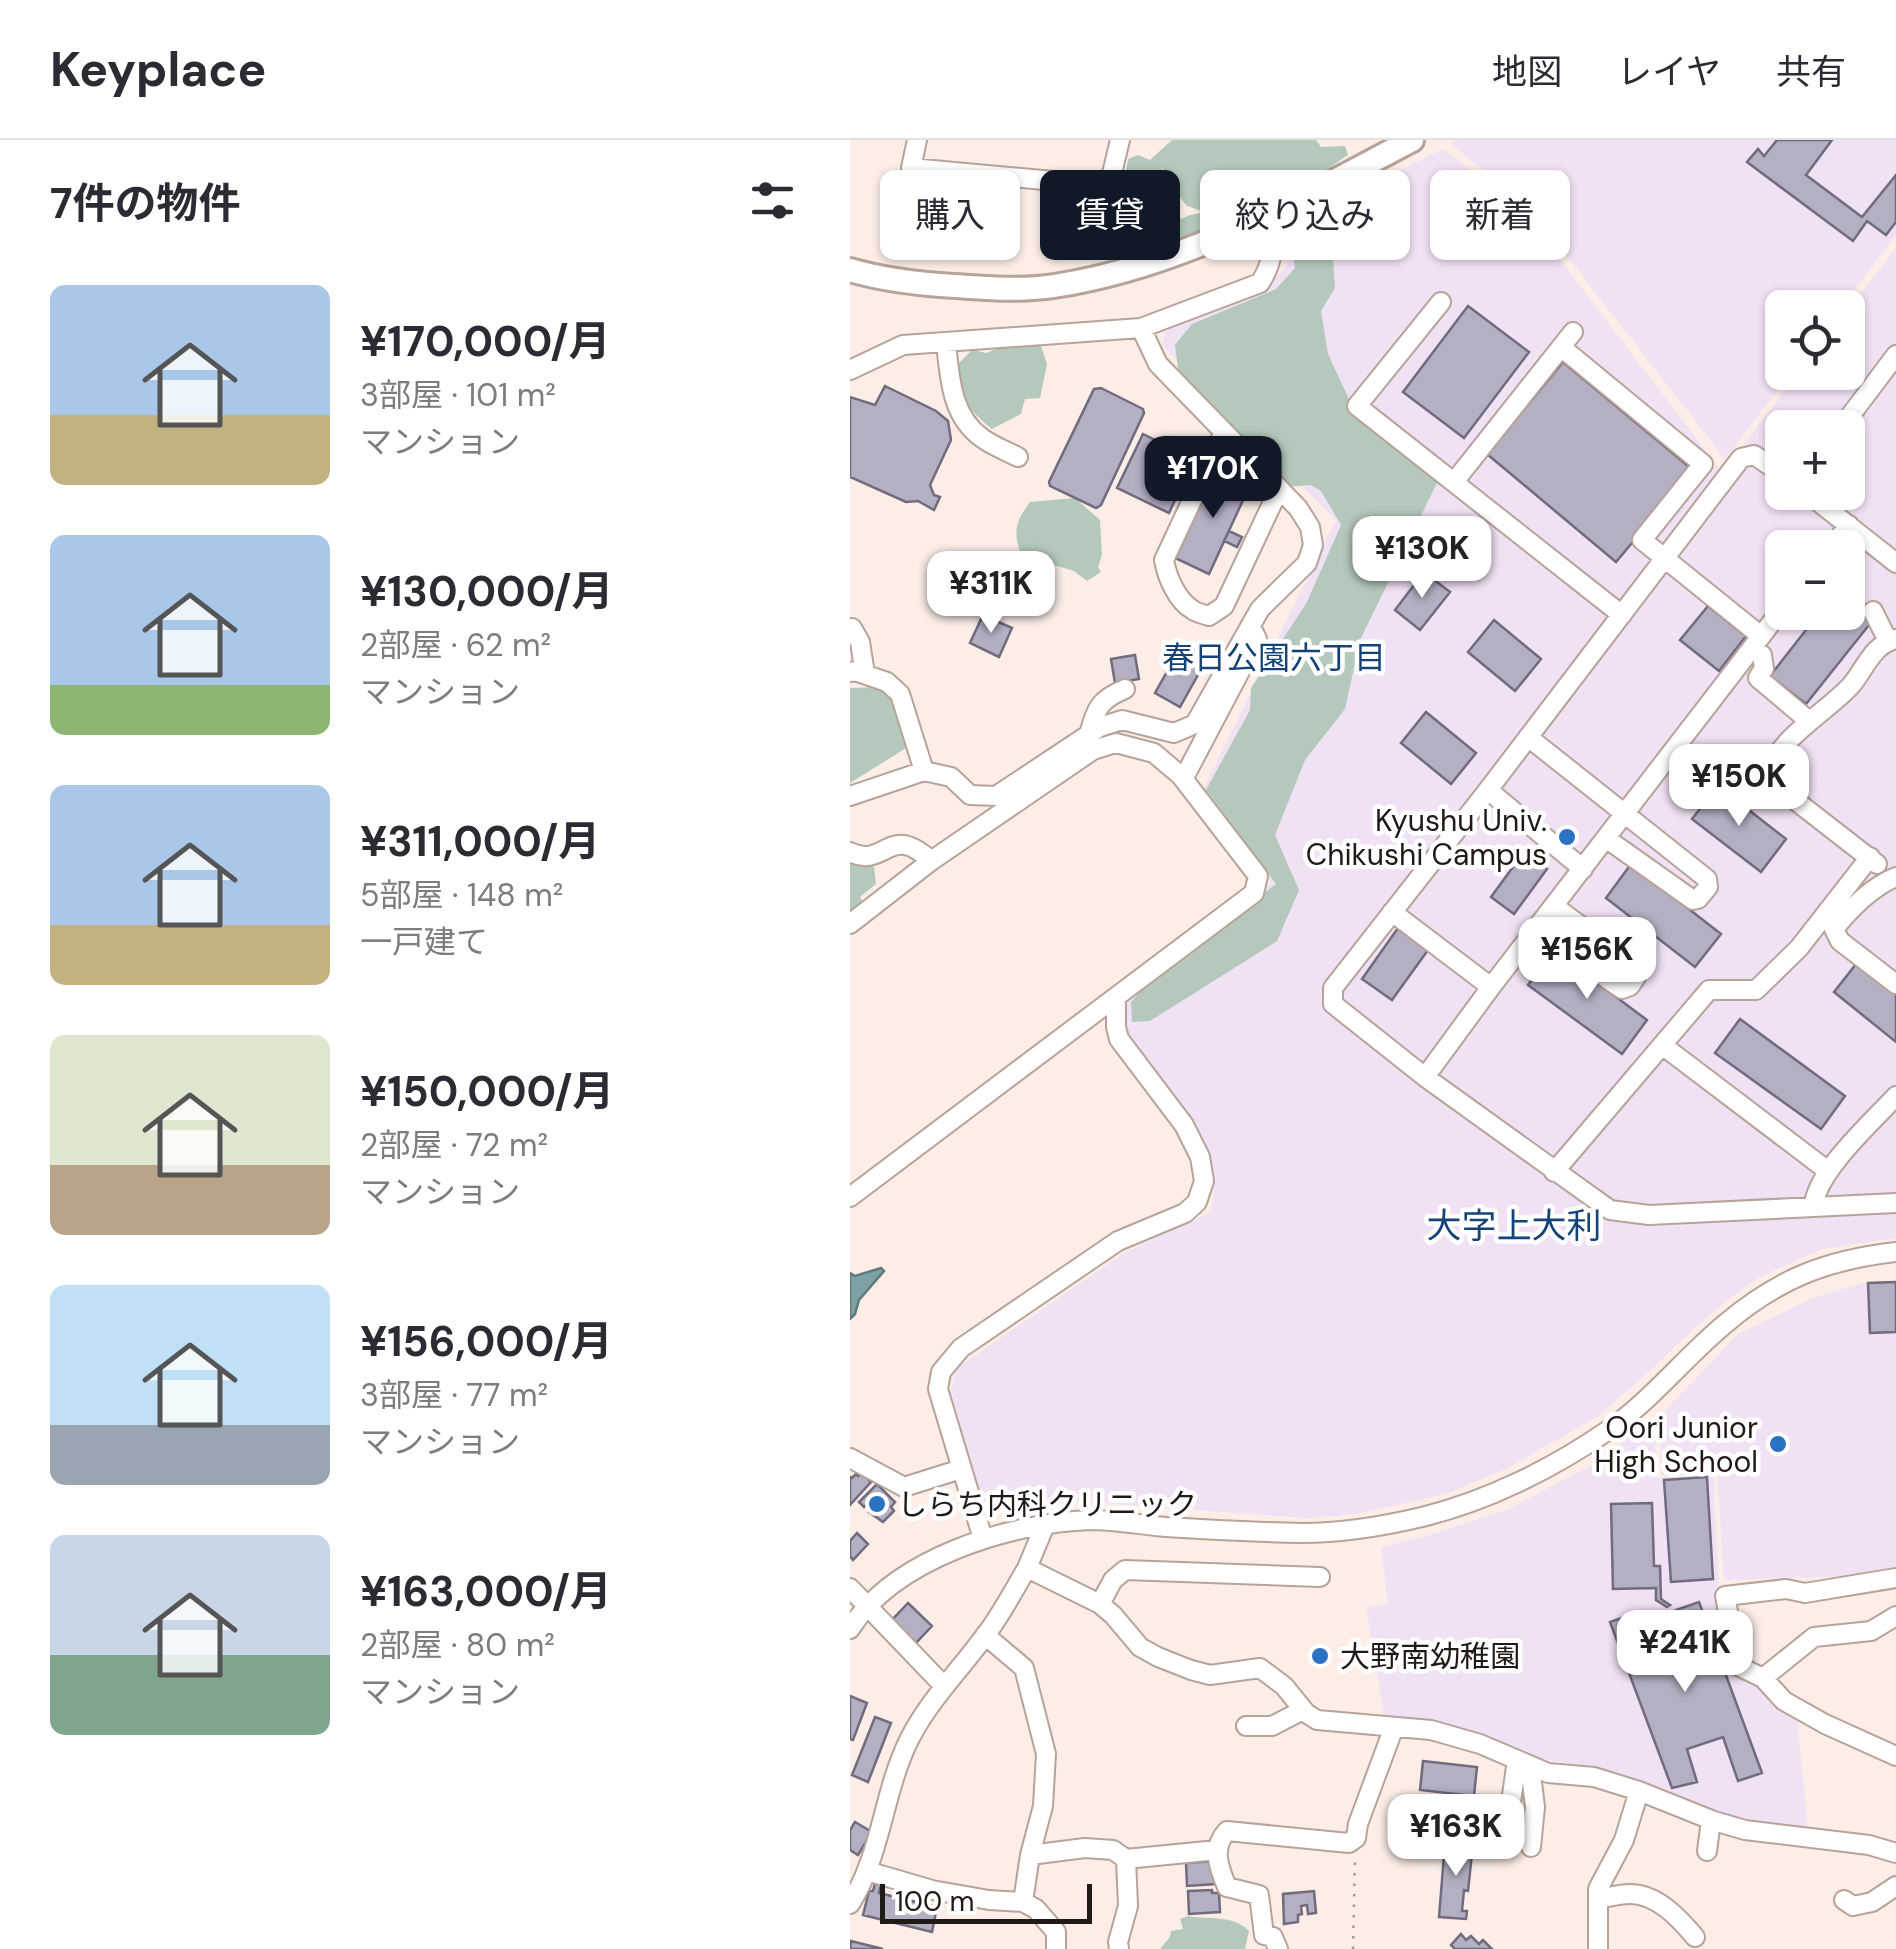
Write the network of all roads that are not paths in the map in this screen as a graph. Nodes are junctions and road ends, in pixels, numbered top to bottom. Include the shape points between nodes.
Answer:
1 (917, 140) edge
2 (1120, 140) edge
3 (1412, 140) edge
4 (1356, 170) edge
5 (1200, 246) edge
6 (1271, 260) edge
7 (852, 277) edge
8 (1441, 302) dead end
9 (1141, 328) junction
10 (946, 344) junction
11 (1896, 355) edge
12 (850, 370) edge
13 (1854, 410) edge
14 (1224, 432) junction
15 (1018, 457) dead end
16 (1765, 462) edge
17 (1454, 482) junction
18 (1279, 489) junction
19 (1829, 510) edge
20 (1848, 525) junction
21 (1844, 530) edge
22 (1664, 559) junction
23 (1896, 563) edge
24 (1873, 610) dead end
25 (1622, 614) junction
26 (1250, 627) junction
27 (852, 628) edge
28 (1765, 630) edge
29 (1892, 640) edge
30 (1756, 642) junction
31 (857, 673) edge
32 (1125, 689) dead end
33 (1809, 721) junction
34 (1090, 734) junction
35 (1528, 737) junction
36 (924, 771) junction
37 (1180, 776) junction
38 (1488, 790) junction
39 (850, 796) edge
40 (1626, 813) junction
41 (1607, 838) junction
42 (850, 852) edge
43 (931, 861) junction
44 (1584, 868) junction
45 (1896, 877) edge
46 (1554, 906) junction
47 (1392, 912) junction
48 (850, 924) edge
49 (1535, 929) junction
50 (1896, 984) edge
51 (1490, 987) junction
52 (1116, 996) junction
53 (1662, 1044) junction
54 (1424, 1077) junction
55 (1896, 1096) edge
56 (1828, 1171) junction
57 (1554, 1172) junction
58 (850, 1198) edge
59 (1896, 1203) edge
60 (1814, 1206) junction
61 (1896, 1252) edge
62 (850, 1458) edge
63 (961, 1469) junction
64 (1044, 1525) junction
65 (983, 1540) junction
66 (1027, 1568) junction
67 (1320, 1577) dead end
68 (1896, 1578) edge
69 (850, 1588) edge
70 (1100, 1604) junction
71 (868, 1606) junction
72 (1896, 1616) edge
73 (850, 1629) edge
74 (986, 1635) junction
75 (1763, 1678) junction
76 (944, 1685) junction
77 (1303, 1710) junction
78 (1246, 1726) dead end
79 (1394, 1727) junction
80 (1896, 1756) edge
81 (1524, 1763) junction
82 (1639, 1791) junction
83 (1510, 1808) dead end
84 (1711, 1820) junction
85 (1531, 1847) dead end
86 (1217, 1850) junction
87 (1708, 1851) dead end
88 (1896, 1853) edge
89 (1030, 1855) junction
90 (1126, 1858) junction
91 (867, 1871) junction
92 (1896, 1886) edge
93 (1598, 1899) junction
94 (1844, 1900) dead end
95 (1024, 1902) junction
96 (850, 1904) edge
97 (1696, 1937) dead end
98 (1056, 1949) edge
99 (1120, 1949) edge
100 (1278, 1949) edge
101 (1598, 1949) edge

1 - 2 street via 911,168 1109,186
3 - 4 main road
5 - 7 main road via 1052,286 996,289
6 - 9 street via 1260,283
8 - 17 street via 1357,406
9 - 10 street
9 - 14 street via 1158,364
10 - 12 street via 902,345
10 - 15 street via 952,398 970,428
11 - 13 street
14 - 18 street
14 - 18 street via 1164,560 1193,610 1208,616 1224,606
16 - 22 street via 1754,454 1741,458
17 - 22 street via 1567,340 1703,464 1642,540
17 - 25 street
18 - 26 street via 1298,508 1313,545 1307,563
19 - 20 street
20 - 21 street
20 - 23 street
22 - 25 street
22 - 30 street
24 - 29 street
25 - 35 street
26 - 34 street via 1195,724 1174,733 1122,720
26 - 37 street via 1257,639
27 - 31 street via 860,642
28 - 30 street
29 - 33 street via 1874,652 1835,704
30 - 33 street via 1764,668 1758,678
30 - 40 street
31 - 36 street via 887,682 900,694
32 - 34 street via 1105,698
33 - 53 street via 1779,752 1773,767 1777,784 1874,861 1756,990 1709,990
34 - 36 street via 996,796 970,795 951,777
35 - 38 street
35 - 40 street
36 - 39 street
37 - 43 street via 1154,753 1116,743 1093,750
37 - 52 street via 1258,876 1257,886
38 - 44 street
38 - 47 street
40 - 41 street
40 - 41 street via 1707,879 1708,887 1694,900
41 - 44 street
42 - 43 street via 874,855 905,844
43 - 48 street
44 - 46 street
45 - 50 street via 1852,907 1834,929
46 - 49 street
46 - 49 street via 1633,965 1630,986 1622,989
47 - 51 street
47 - 54 street via 1333,988 1333,1004
49 - 51 street
51 - 54 street
52 - 58 street
52 - 63 street via 1119,1039 1184,1125 1203,1168 1202,1192 1185,1213 1118,1241 949,1360 938,1389
53 - 56 street
53 - 57 street
54 - 57 street
55 - 56 street
56 - 60 street
57 - 60 street via 1610,1210
59 - 60 street
61 - 64 street via 1810,1270 1762,1294 1608,1430 1476,1500 1424,1516 1308,1533 1092,1520
62 - 63 street via 904,1487
63 - 65 street
64 - 65 street
64 - 66 street
65 - 71 street via 908,1573
66 - 70 street
66 - 74 street
67 - 70 street via 1125,1570
68 - 75 street via 1805,1593 1725,1596 1734,1664
69 - 71 street
70 - 77 street via 1158,1657 1210,1675 1260,1668
71 - 73 street
71 - 76 street
72 - 75 street via 1871,1631 1814,1637
74 - 76 street
74 - 89 street via 1024,1668 1046,1754 1043,1806
75 - 80 street via 1784,1701
76 - 91 street via 908,1742
77 - 78 street via 1272,1726
77 - 79 street via 1316,1720
79 - 81 street via 1431,1730
79 - 86 street via 1349,1843 1227,1832
81 - 82 street
81 - 83 street
81 - 85 street via 1535,1807
82 - 84 street
82 - 93 street
84 - 87 street
84 - 88 street
86 - 90 street
86 - 100 street via 1226,1887 1259,1895 1264,1934 1273,1936
89 - 90 street via 1085,1848
89 - 95 street
90 - 99 street via 1128,1906
91 - 95 street via 932,1890
91 - 96 street
92 - 94 street via 1861,1906
93 - 97 street via 1646,1896
93 - 101 street
95 - 98 street via 1056,1932

